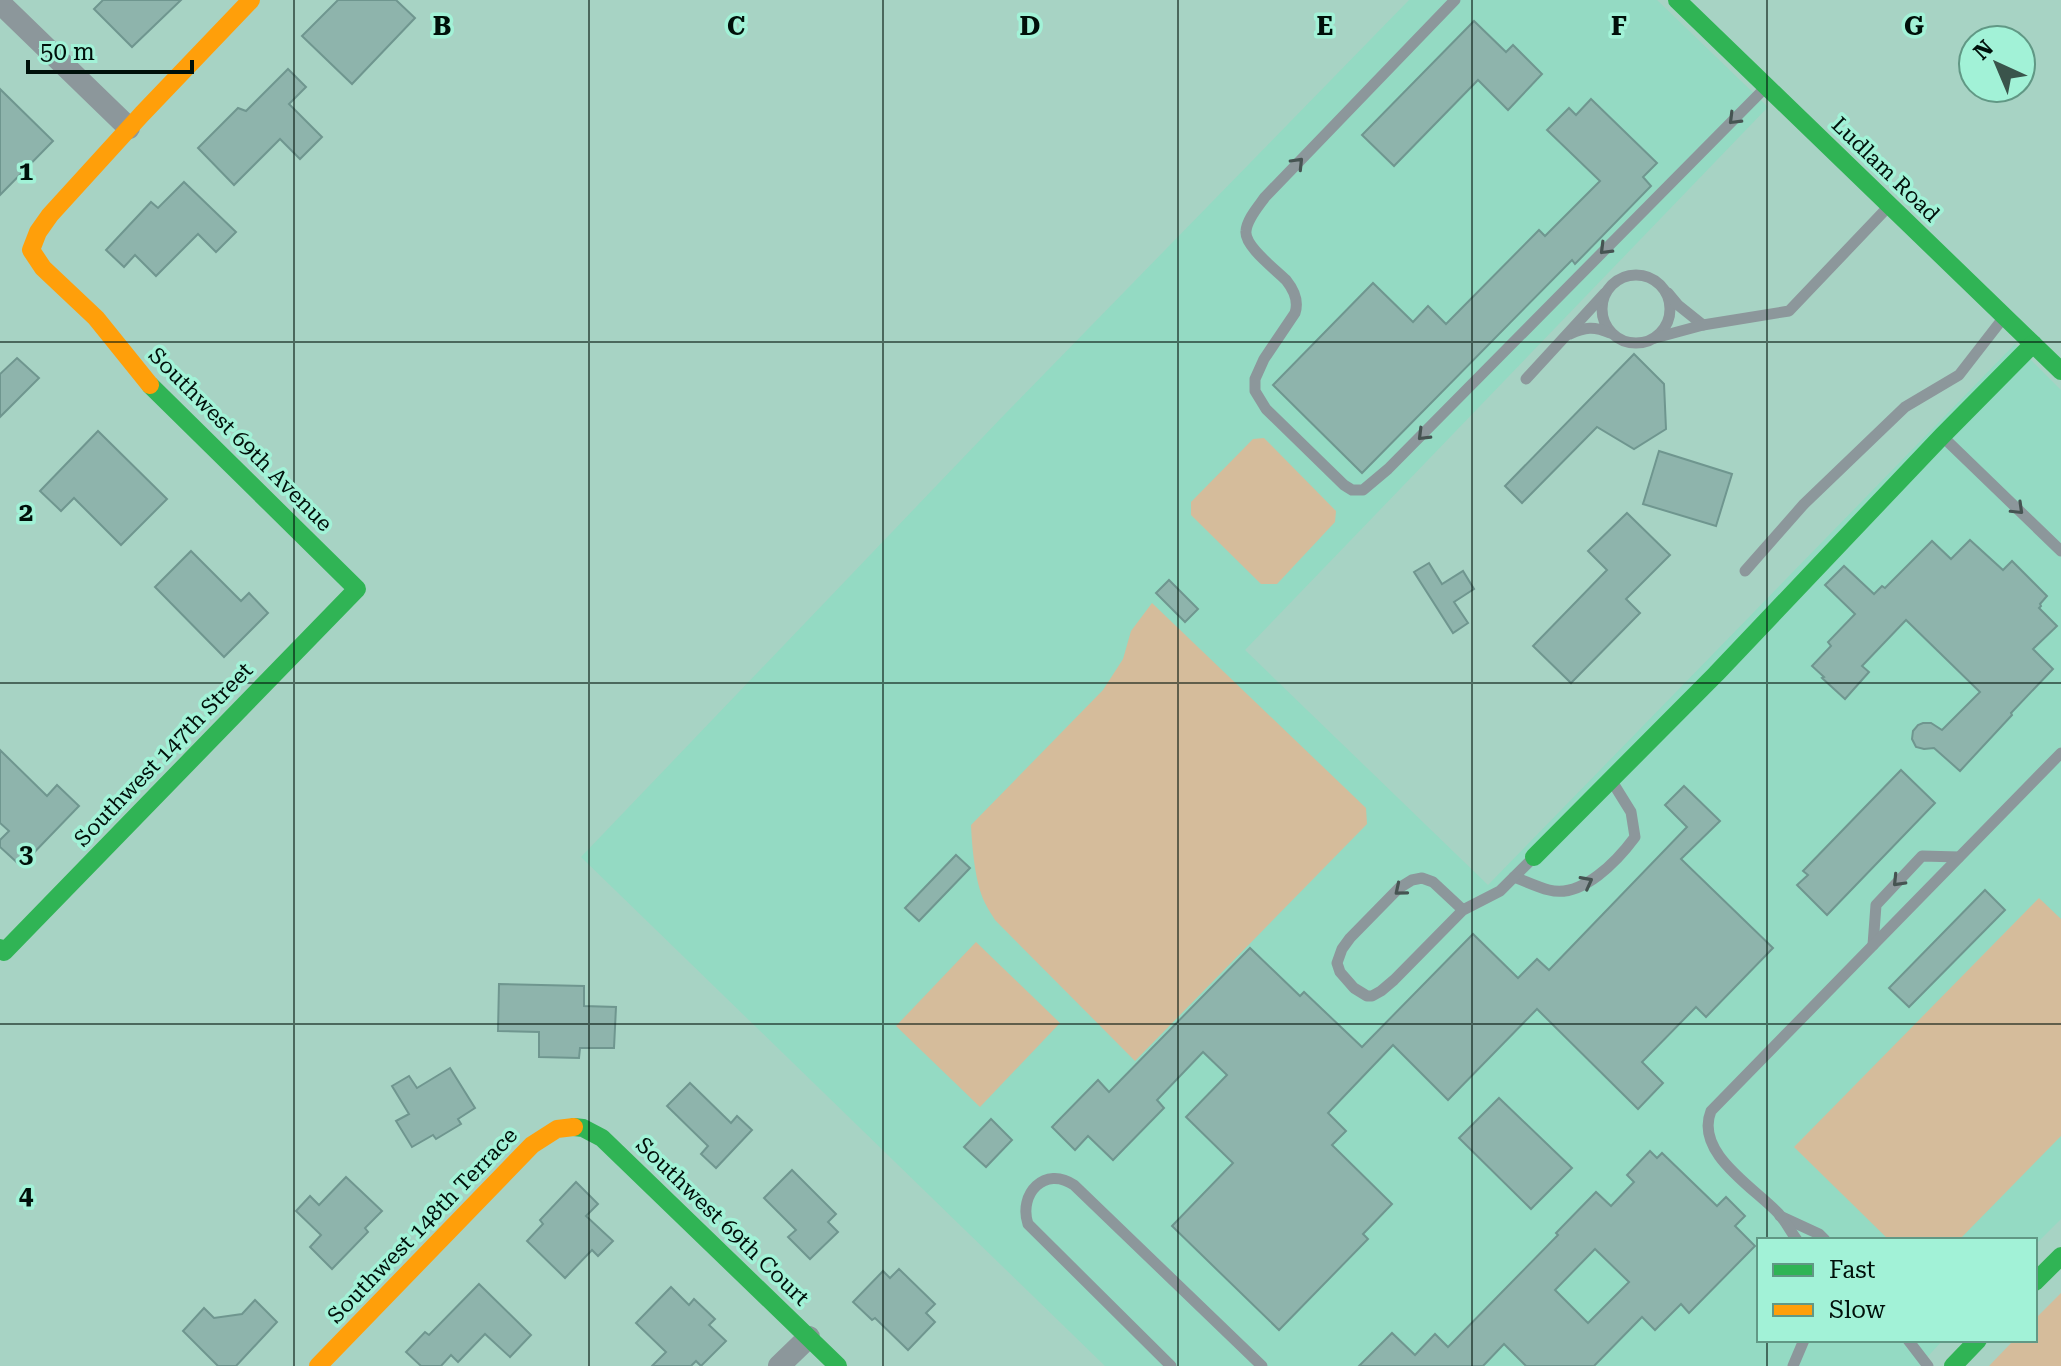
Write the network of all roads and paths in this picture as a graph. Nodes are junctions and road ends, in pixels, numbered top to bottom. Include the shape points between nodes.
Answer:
1 (251, 0) edge
2 (1455, 0) edge
3 (1677, 0) edge
4 (0, 3) edge
5 (1766, 87) junction
6 (129, 128) junction
7 (1889, 205) junction
8 (1664, 288) junction
9 (1608, 290) junction
10 (2004, 316) junction
11 (1703, 325) junction
12 (1612, 333) junction
13 (1565, 336) junction
14 (1655, 338) junction
15 (2033, 344) junction
16 (2061, 371) edge
17 (1526, 379) dead end
18 (1942, 436) junction
19 (2061, 551) edge
20 (1745, 571) dead end
21 (357, 589) joint
22 (2061, 753) edge
23 (1611, 780) junction
24 (1534, 857) joint
25 (1959, 857) junction
26 (1514, 877) junction
27 (1463, 910) junction
28 (1873, 945) junction
29 (2, 950) edge
30 (566, 1126) joint
31 (1780, 1215) junction
32 (1796, 1238) edge
33 (1823, 1238) edge
34 (2061, 1256) edge
35 (2037, 1280) edge
36 (809, 1337) junction
37 (1803, 1342) edge
38 (1910, 1342) edge
39 (1976, 1342) edge
40 (318, 1366) edge
41 (779, 1366) edge
42 (838, 1366) edge
43 (1171, 1366) edge
44 (1262, 1366) edge
45 (1793, 1366) edge
46 (1928, 1366) edge
47 (1953, 1366) edge

1 - 6 street
5 -> 2 lane via 1388,469 1363,490 1352,490 1266,409 1255,391 1264,359 1297,305 1286,280 1248,243 1245,232 1265,197
3 - 5 street, Ludlam Road
4 - 6 street
5 - 7 street, Ludlam Road
6 - 21 street, Southwest 69th Avenue via 38,232 31,250 148,383
7 - 10 street, Ludlam Road
7 - 11 lane via 1789,311
8 - 9 lane via 1636,275
8 - 11 lane
8 - 14 lane via 1671,309 1664,330
9 - 12 lane via 1602,312
9 - 13 lane
10 - 15 street, Ludlam Road
10 - 20 lane via 1959,375 1905,407 1804,504
11 - 14 lane
12 - 13 lane via 1585,327
12 - 14 lane via 1632,343
13 - 17 lane
15 - 16 street, Ludlam Road
15 - 18 street
18 -> 19 lane
18 - 23 street
21 - 29 street, Southwest 147th Street
22 - 25 lane
23 - 24 street
26 -> 23 lane via 1552,892 1573,889 1601,875 1635,837 1631,812
24 - 26 lane
25 - 28 lane
25 -> 28 lane via 1922,856 1876,905
26 - 27 lane via 1500,891
27 -> 27 lane via 1433,882 1412,880 1350,938 1337,963 1340,972 1367,996 1381,991
28 - 31 lane via 1709,1116 1708,1134 1718,1155
30 - 36 street, Southwest 69th Court via 585,1128 602,1138
30 - 40 street, Southwest 148th Terrace via 532,1145
31 - 32 lane
31 - 33 lane
34 - 35 street
36 - 41 street
36 - 42 street, Southwest 69th Court
37 - 45 lane
38 - 46 lane
39 - 47 street
43 - 44 lane via 1028,1224 1026,1200 1040,1183 1059,1178 1074,1185

